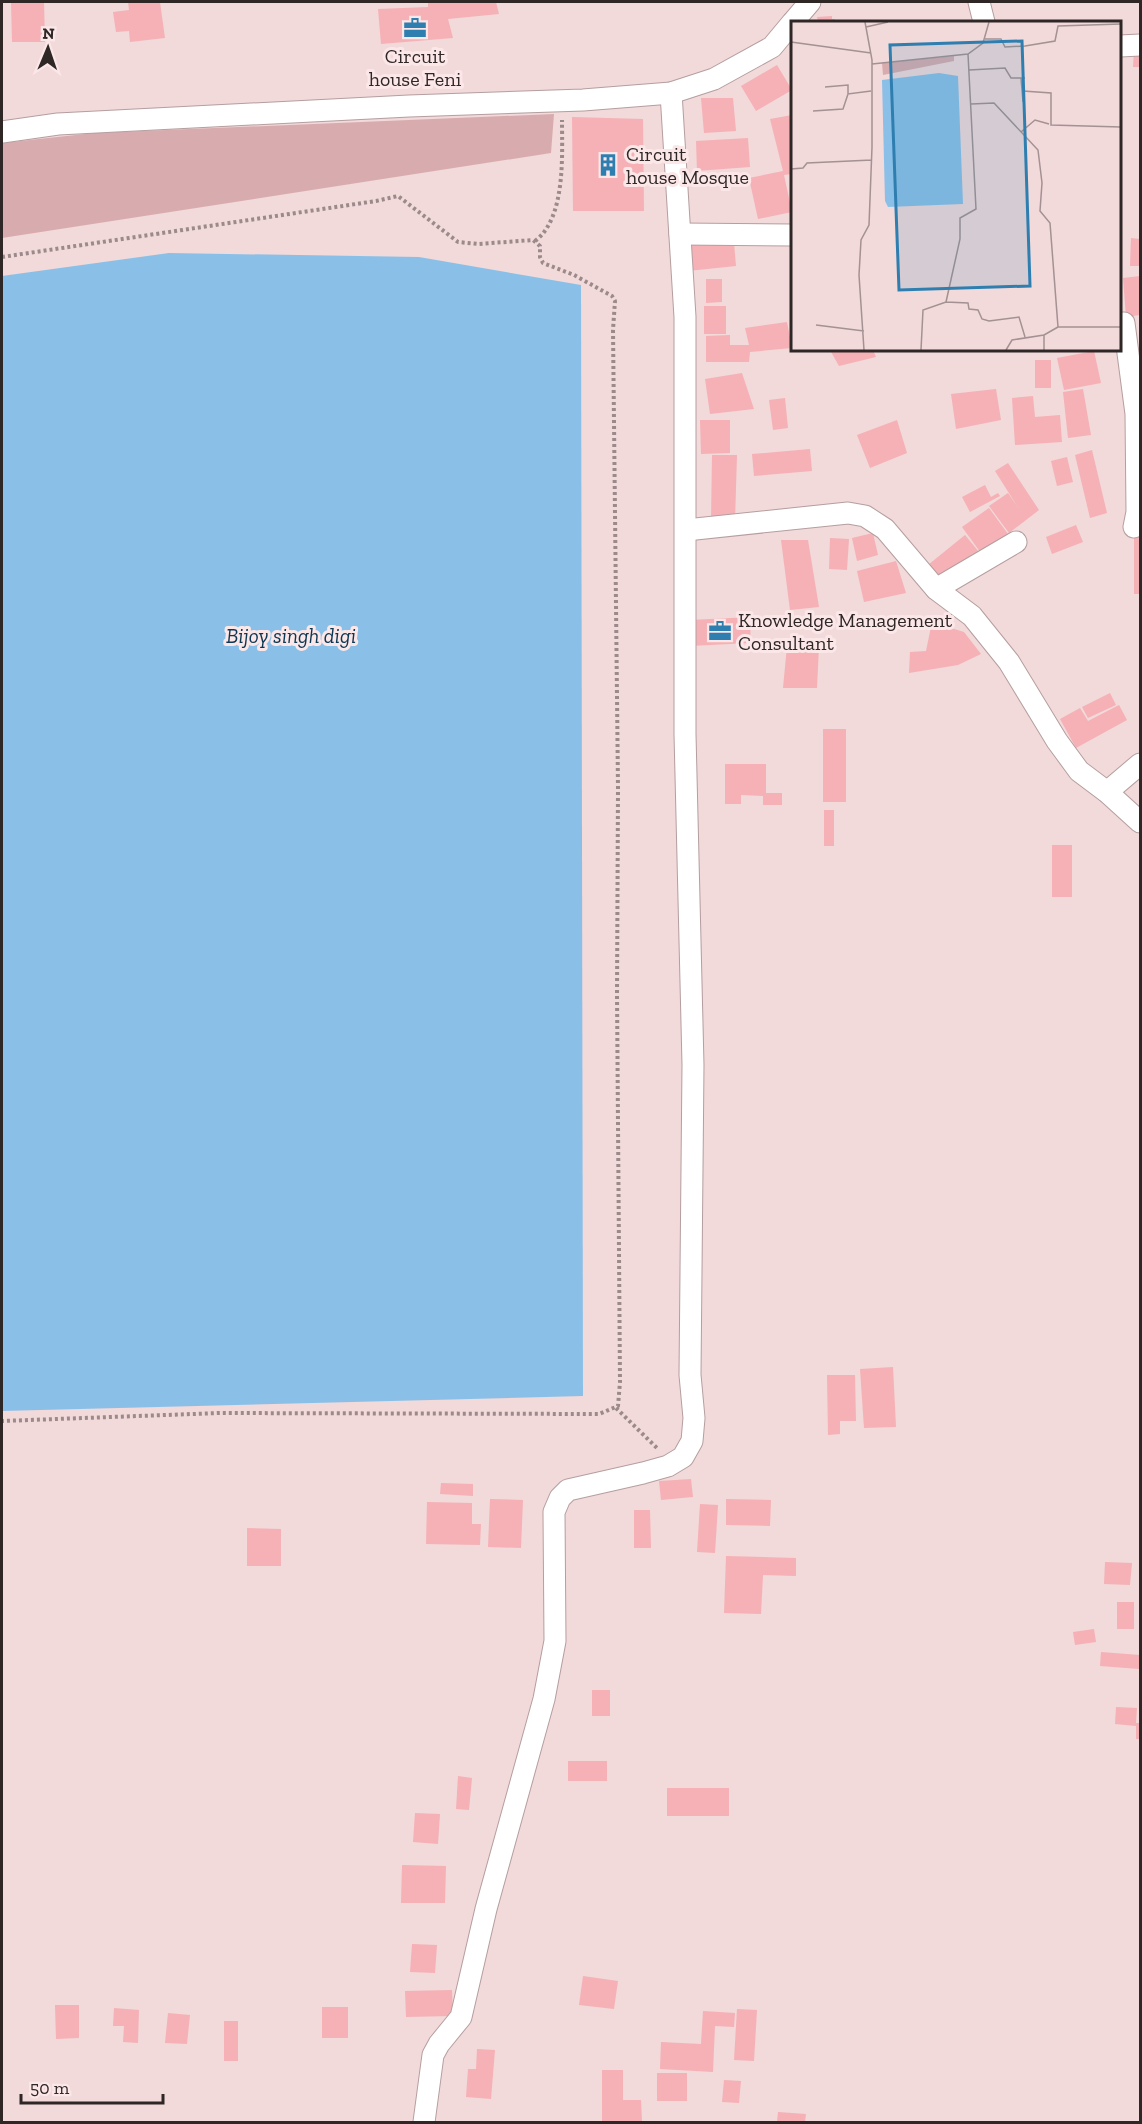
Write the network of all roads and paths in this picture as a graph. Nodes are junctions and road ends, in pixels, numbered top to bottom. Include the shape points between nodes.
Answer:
1 (810, 2) edge
2 (979, 2) edge
3 (795, 21) edge
4 (984, 21) edge
5 (791, 25) edge
6 (1140, 45) edge
7 (1121, 46) edge
8 (671, 93) junction
9 (562, 101) junction
10 (2, 132) edge
11 (680, 234) junction
12 (791, 235) edge
13 (535, 242) junction
14 (2, 257) edge
15 (1128, 322) edge
16 (1138, 434) edge
17 (1134, 527) dead end
18 (686, 530) junction
19 (1016, 542) dead end
20 (936, 589) junction
21 (1140, 764) edge
22 (1107, 792) junction
23 (1140, 822) edge
24 (616, 1408) junction
25 (2, 1421) edge
26 (673, 1463) junction
27 (424, 2122) edge

1 - 3 street
2 - 4 street
5 - 8 street via 772,46 714,79
6 - 7 street
8 - 9 street
8 - 11 street
9 - 10 street via 70,124
9 - 13 path via 560,188 548,228
11 - 12 street
11 - 18 street via 685,317
13 - 14 path via 458,242 393,196
13 - 24 path via 540,246 543,263 580,279 615,301 620,1370
15 - 16 street
16 - 17 street
18 - 20 street via 848,513 865,516 885,530
18 - 26 street via 693,1065 690,1375 694,1418 692,1441 683,1457
19 - 20 street
20 - 22 street via 972,616 990,637 1079,771
21 - 22 street
22 - 23 street
24 - 25 path via 599,1414 568,1415 220,1413
24 - 26 path
26 - 27 street via 568,1490 554,1512 555,1641 544,1699 486,1909 461,2017 433,2055

